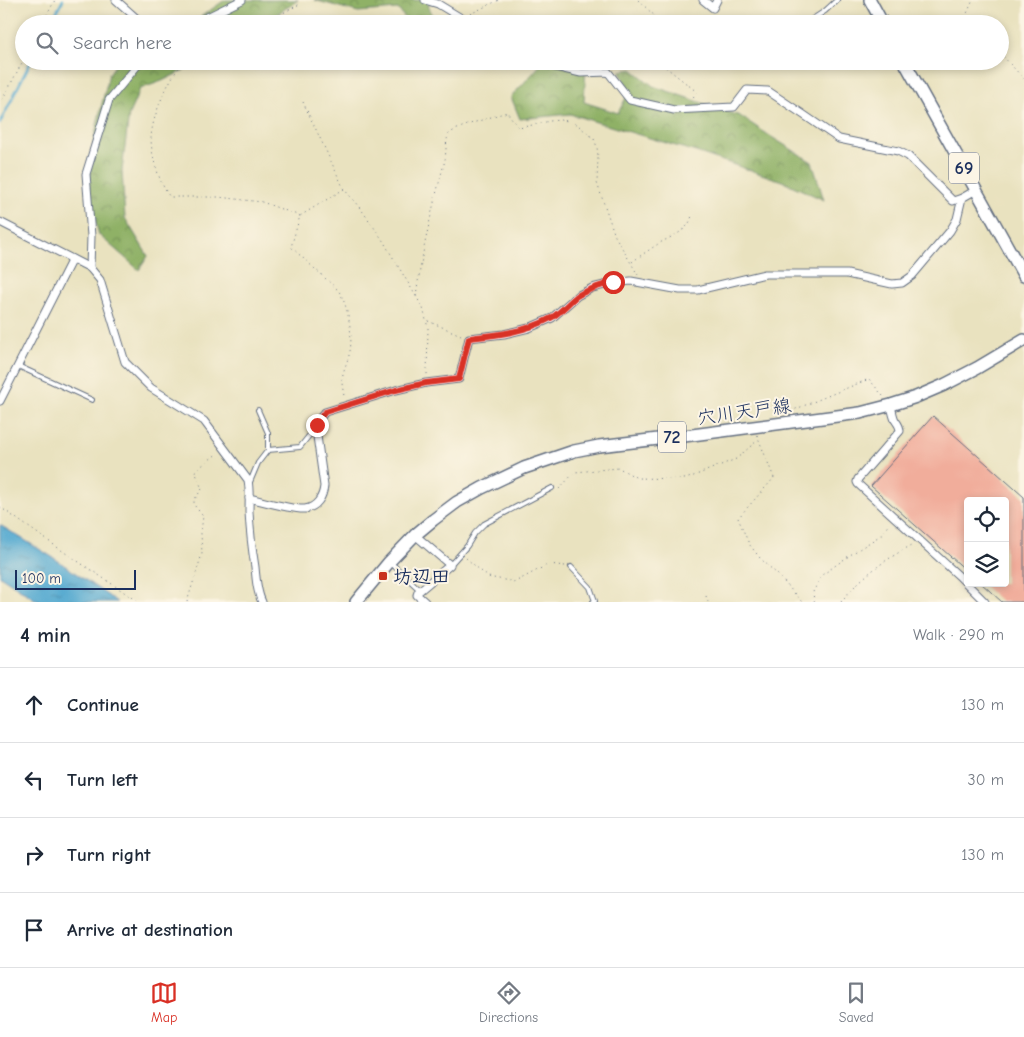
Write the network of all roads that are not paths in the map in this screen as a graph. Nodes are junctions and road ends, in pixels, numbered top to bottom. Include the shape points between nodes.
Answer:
1 (116, 0) edge
2 (242, 0) edge
3 (426, 0) edge
4 (703, 0) edge
5 (717, 0) edge
6 (837, 0) edge
7 (870, 0) edge
8 (132, 15) edge
9 (211, 15) edge
10 (457, 15) edge
11 (819, 15) edge
12 (878, 15) edge
13 (134, 70) edge
14 (568, 70) edge
15 (909, 70) edge
16 (976, 190) junction
17 (962, 198) junction
18 (0, 222) edge
19 (72, 260) junction
20 (90, 268) junction
21 (1024, 276) edge
22 (1024, 340) edge
23 (18, 366) junction
24 (92, 400) dead end
25 (0, 401) edge
26 (891, 405) junction
27 (258, 410) dead end
28 (317, 425) junction
29 (268, 450) junction
30 (249, 484) junction
31 (552, 488) road end
32 (250, 498) junction
33 (415, 535) junction
34 (389, 562) junction
35 (450, 565) junction
36 (571, 567) road end
37 (420, 590) junction
38 (262, 602) edge
39 (356, 602) edge
40 (425, 602) edge
41 (593, 602) edge
42 (985, 602) edge

1 - 8 street
2 - 9 street
3 - 10 street
4 - 5 street via 713,8
6 - 11 lane
7 - 12 main road
13 - 20 street via 109,100 86,174
14 - 17 street via 608,72 630,100 674,110 734,107 747,90 768,91 839,140 898,151 908,156 953,201
15 - 16 main road, 69
16 - 17 street
16 - 21 main road, 69
17 - 28 street via 958,219 950,231 912,276 902,283 892,284 847,274 765,274 698,290 631,281 613,282 577,296 552,318 529,328 469,338 459,379 396,390 325,412
18 - 19 street
19 - 20 street
19 - 23 street
20 - 30 street via 100,280 125,362 151,388 204,422
22 - 26 main road, 穴川天戸線 / 72 via 944,385
23 - 24 lane
23 - 25 street
26 - 33 main road, 穴川天戸線 / 72 via 860,413 615,443 574,451 517,471 482,488 457,502
26 - 42 street via 900,431 857,482
27 - 29 lane via 268,433
28 - 29 lane via 300,447
28 - 32 street via 324,486 318,503 306,509
29 - 30 lane
30 - 32 street
31 - 35 lane via 484,524
32 - 38 street via 251,536
33 - 34 main road, 穴川天戸線 / 72
33 - 35 street
34 - 37 lane
34 - 39 main road, 穴川天戸線 / 72
35 - 37 street
36 - 41 lane via 590,587
37 - 40 street via 417,595

